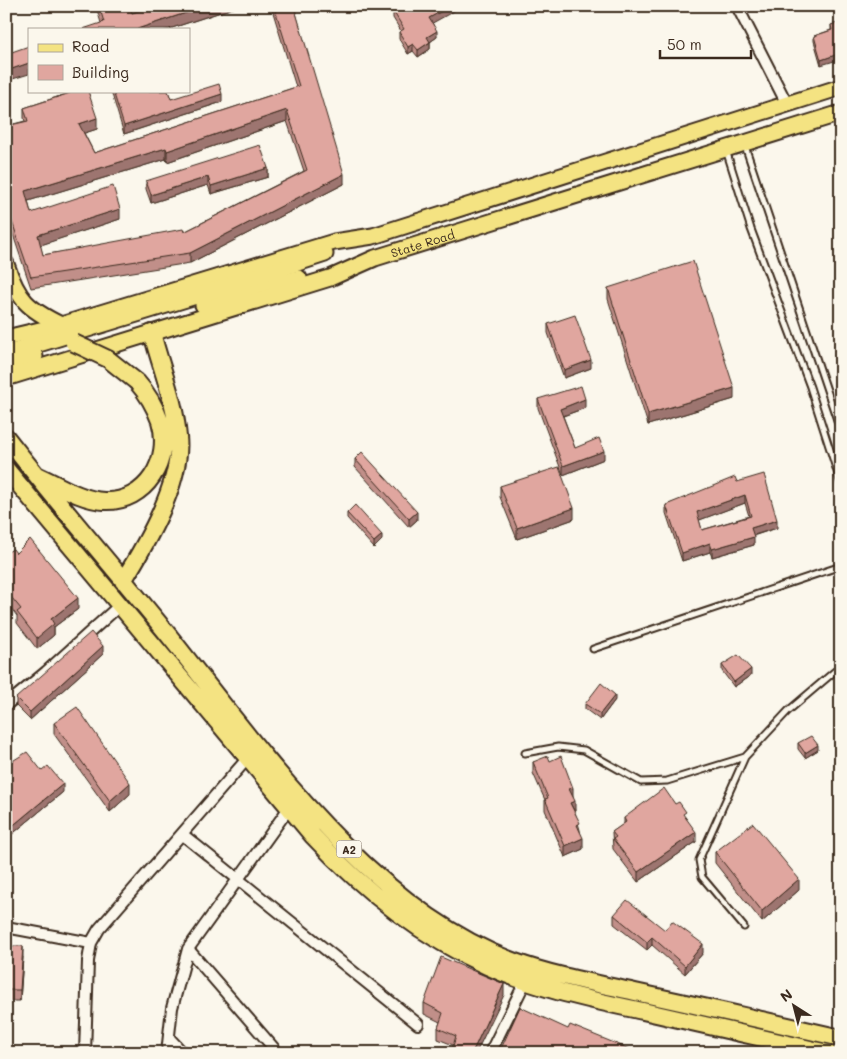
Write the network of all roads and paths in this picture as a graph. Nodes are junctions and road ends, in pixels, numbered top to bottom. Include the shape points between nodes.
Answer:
1 (737, 6) edge
2 (841, 87) edge
3 (786, 104) junction
4 (841, 113) edge
5 (744, 143) junction
6 (726, 149) junction
7 (373, 236) junction
8 (375, 258) junction
9 (6, 264) edge
10 (197, 301) junction
11 (61, 325) junction
12 (152, 333) junction
13 (9, 337) edge
14 (74, 343) junction
15 (6, 354) edge
16 (6, 365) edge
17 (6, 378) edge
18 (841, 432) edge
19 (6, 437) edge
20 (6, 469) edge
21 (33, 473) junction
22 (841, 484) edge
23 (841, 566) edge
24 (123, 581) junction
25 (120, 604) junction
26 (592, 650) dead end
27 (841, 666) edge
28 (6, 704) edge
29 (525, 753) dead end
30 (745, 757) junction
31 (248, 759) junction
32 (290, 808) junction
33 (182, 834) junction
34 (239, 881) junction
35 (6, 927) edge
36 (744, 927) dead end
37 (91, 942) junction
38 (188, 949) junction
39 (526, 980) junction
40 (418, 1024) dead end
41 (169, 1038) junction
42 (841, 1038) edge
43 (85, 1053) edge
44 (167, 1053) edge
45 (183, 1053) edge
46 (278, 1053) edge
47 (490, 1053) edge
48 (828, 1053) edge

1 - 3 street
2 - 3 main road, State Road
3 - 7 main road, State Road
4 - 5 main road, State Road
5 - 6 main road, State Road
5 - 18 lane
6 - 8 main road, State Road
6 - 22 lane via 751,230 810,386
7 - 10 main road
7 - 11 main road, State Road via 334,242
8 - 10 main road
8 - 12 main road, State Road via 330,278
9 - 11 main road via 14,289 24,302
10 - 14 main road
10 - 15 main road
11 - 13 main road, State Road
12 - 17 main road, State Road
12 - 24 highway via 173,400 179,439 176,465 162,510
14 - 16 main road
14 - 21 highway, bridge via 108,359 137,382 160,423 159,464 156,473 140,490 116,500 104,501 90,499
19 - 21 highway, A2
20 - 25 highway, A2
21 - 24 highway, A2
23 - 26 lane
24 - 42 highway, A2 via 329,829 380,878 429,918 514,962 558,975
25 - 28 street
25 - 31 highway, A2
27 - 30 lane via 788,711
29 - 30 lane via 558,747 584,750 641,782 667,781
30 - 36 lane via 699,860 702,876
31 - 32 highway, A2
31 - 33 street
32 - 34 street
32 - 39 highway, A2 via 342,867 411,924 489,967
33 - 34 street
33 - 37 street
34 - 38 street
34 - 40 street
35 - 37 street
37 - 43 street
38 - 41 street via 172,1008
38 - 46 street
39 - 47 street
39 - 48 highway, A2 via 599,1002
41 - 44 street
41 - 45 street

